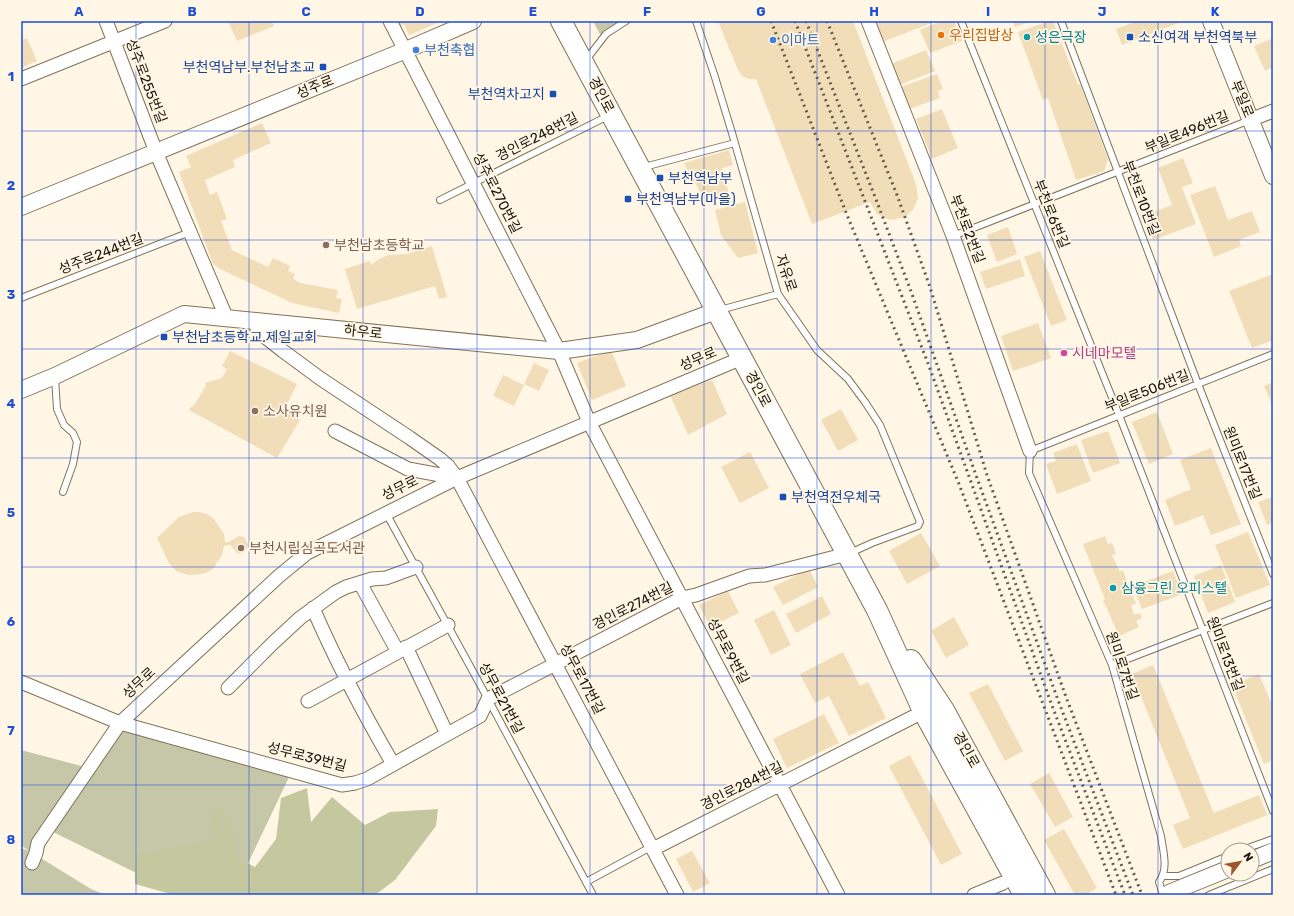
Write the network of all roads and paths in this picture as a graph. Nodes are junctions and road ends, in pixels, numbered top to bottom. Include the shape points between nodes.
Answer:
1 (106, 21) edge
2 (165, 21) edge
3 (390, 21) edge
4 (473, 21) edge
5 (561, 21) edge
6 (626, 21) edge
7 (696, 21) edge
8 (868, 21) edge
9 (961, 21) edge
10 (1061, 21) edge
11 (1211, 21) edge
12 (114, 42) junction
13 (406, 50) junction
14 (584, 63) junction
15 (21, 79) edge
16 (1273, 111) edge
17 (611, 114) junction
18 (1250, 120) junction
19 (735, 143) junction
20 (156, 152) junction
21 (640, 168) junction
22 (1119, 172) junction
23 (1273, 176) edge
24 (473, 182) junction
25 (440, 200) dead end
26 (1034, 205) junction
27 (21, 207) edge
28 (190, 232) junction
29 (954, 236) junction
30 (778, 294) junction
31 (21, 298) edge
32 (716, 311) junction
33 (227, 319) junction
34 (252, 321) junction
35 (560, 351) junction
36 (1273, 354) edge
37 (742, 358) junction
38 (54, 376) junction
39 (1198, 384) junction
40 (21, 390) edge
41 (1119, 415) junction
42 (589, 422) junction
43 (335, 431) dead end
44 (1030, 451) junction
45 (457, 478) junction
46 (63, 492) dead end
47 (386, 513) junction
48 (847, 554) junction
49 (416, 567) junction
50 (1273, 574) edge
51 (360, 583) junction
52 (682, 598) junction
53 (1273, 603) edge
54 (314, 608) junction
55 (877, 610) junction
56 (448, 625) junction
57 (1203, 630) junction
58 (402, 650) junction
59 (556, 665) junction
60 (1112, 665) junction
61 (347, 680) junction
62 (21, 682) edge
63 (228, 688) dead end
64 (488, 699) junction
65 (308, 701) dead end
66 (913, 718) junction
67 (120, 722) junction
68 (447, 734) junction
69 (393, 764) junction
70 (780, 785) junction
71 (1273, 811) edge
72 (1273, 839) edge
73 (1260, 844) edge
74 (653, 849) junction
75 (1273, 851) edge
76 (1260, 857) edge
77 (1220, 859) edge
78 (32, 863) dead end
79 (1273, 869) edge
80 (1220, 873) edge
81 (1163, 876) junction
82 (586, 882) junction
83 (1006, 889) edge
84 (1166, 894) edge
85 (593, 895) edge
86 (678, 895) edge
87 (838, 895) edge
88 (974, 895) edge
89 (1024, 895) edge
90 (1030, 895) edge
91 (1045, 895) edge
92 (1209, 895) edge

1 - 12 street, 성주로255번길
2 - 12 street
3 - 13 street, 성주로270번길
4 - 13 street, 성주로
5 - 14 main road, 경인로
6 - 14 lane via 606,34
7 - 19 lane, 자유로
8 - 29 street, 부천로2번길
9 - 26 lane, 부천로6번길
10 - 22 lane, 부천로10번길
11 - 18 street, 부일로
12 - 15 street
12 - 20 street, 성주로255번길
13 - 20 street, 성주로
13 - 24 street, 성주로270번길
14 - 17 main road, 경인로
16 - 18 street
17 - 21 main road, 경인로
17 - 24 lane, 경인로248번길
18 - 22 lane, 부일로496번길
18 - 23 street, 부일로
19 - 21 lane
19 - 30 lane, 자유로
20 - 27 street, 성주로
20 - 28 street
21 - 32 main road, 경인로
22 - 26 lane, 부일로496번길
22 - 39 lane, 부천로10번길
24 - 25 lane, 경인로248번길
24 - 35 street, 성주로270번길
26 - 29 lane, 부일로496번길
26 - 41 lane, 부천로6번길
28 - 31 lane, 성주로244번길
28 - 33 street
29 - 44 street, 부천로2번길
30 - 32 lane
30 - 48 lane, 자유로 via 817,350 848,379 880,425 920,522 918,526
32 - 35 street, 하우로 via 637,340
32 - 37 main road, 경인로
33 - 34 street, 하우로
33 - 38 street, 하우로 via 184,314
34 - 35 street, 하우로
34 - 45 street, 성무로17번길 via 264,336 283,351 440,459
35 - 42 street, 성주로270번길
36 - 39 lane, 부일로506번길
37 - 42 street, 성무로
37 - 48 main road, 경인로
38 - 40 street, 하우로
38 - 46 lane via 57,409 64,425 73,433 77,442 73,464
39 - 41 lane, 부일로506번길
39 - 50 lane, 원미로17번길
41 - 44 lane, 부일로506번길
41 - 57 lane, 원미로13번길
42 - 45 street, 성무로
42 - 52 street, 성무로9번길
43 - 45 street via 408,469
44 - 60 lane, 원미로7번길 via 1029,473
45 - 47 street, 성무로
45 - 59 street, 성무로17번길
47 - 49 lane, 성무로21번길
47 - 67 street, 성무로 via 307,553
48 - 52 street, 경인로274번길 via 765,575 749,576
48 - 55 main road, 경인로
49 - 51 street via 386,578
49 - 56 lane, 성무로21번길
51 - 54 street via 341,589
51 - 58 street
52 - 59 street, 경인로274번길
52 - 70 street, 성무로9번길
53 - 57 lane
54 - 61 street via 329,647
54 - 63 street via 273,643
55 - 66 main road, 경인로
55 - 89 main road, 경인로 via 924,713
55 - 90 street via 938,717
55 - 91 main road, 경인로 via 944,710
56 - 58 street
56 - 64 lane, 성무로21번길
57 - 60 lane
57 - 71 lane, 원미로13번길
58 - 61 street
58 - 68 street
59 - 64 street, 경인로274번길
59 - 74 street, 성무로17번길
60 - 81 lane, 원미로7번길 via 1161,836 1165,865
61 - 65 street
61 - 69 street
62 - 67 street, 성무로39번길
64 - 68 street, 성무로39번길 via 480,716
64 - 82 lane, 성무로21번길
66 - 70 street, 경인로284번길
66 - 83 main road, 경인로
67 - 69 street, 성무로39번길 via 342,785 367,779
67 - 78 street, 성무로 via 38,843
68 - 69 street, 성무로39번길
70 - 74 street, 경인로284번길
70 - 87 street, 성무로9번길
72 - 73 lane
74 - 82 lane, 경인로284번길 via 647,849
74 - 86 street, 성무로17번길
75 - 76 street
77 - 81 lane via 1179,876
79 - 92 lane
80 - 84 street
81 - 84 lane, 원미로7번길 via 1158,882
82 - 85 lane, 성무로21번길
83 - 88 street

